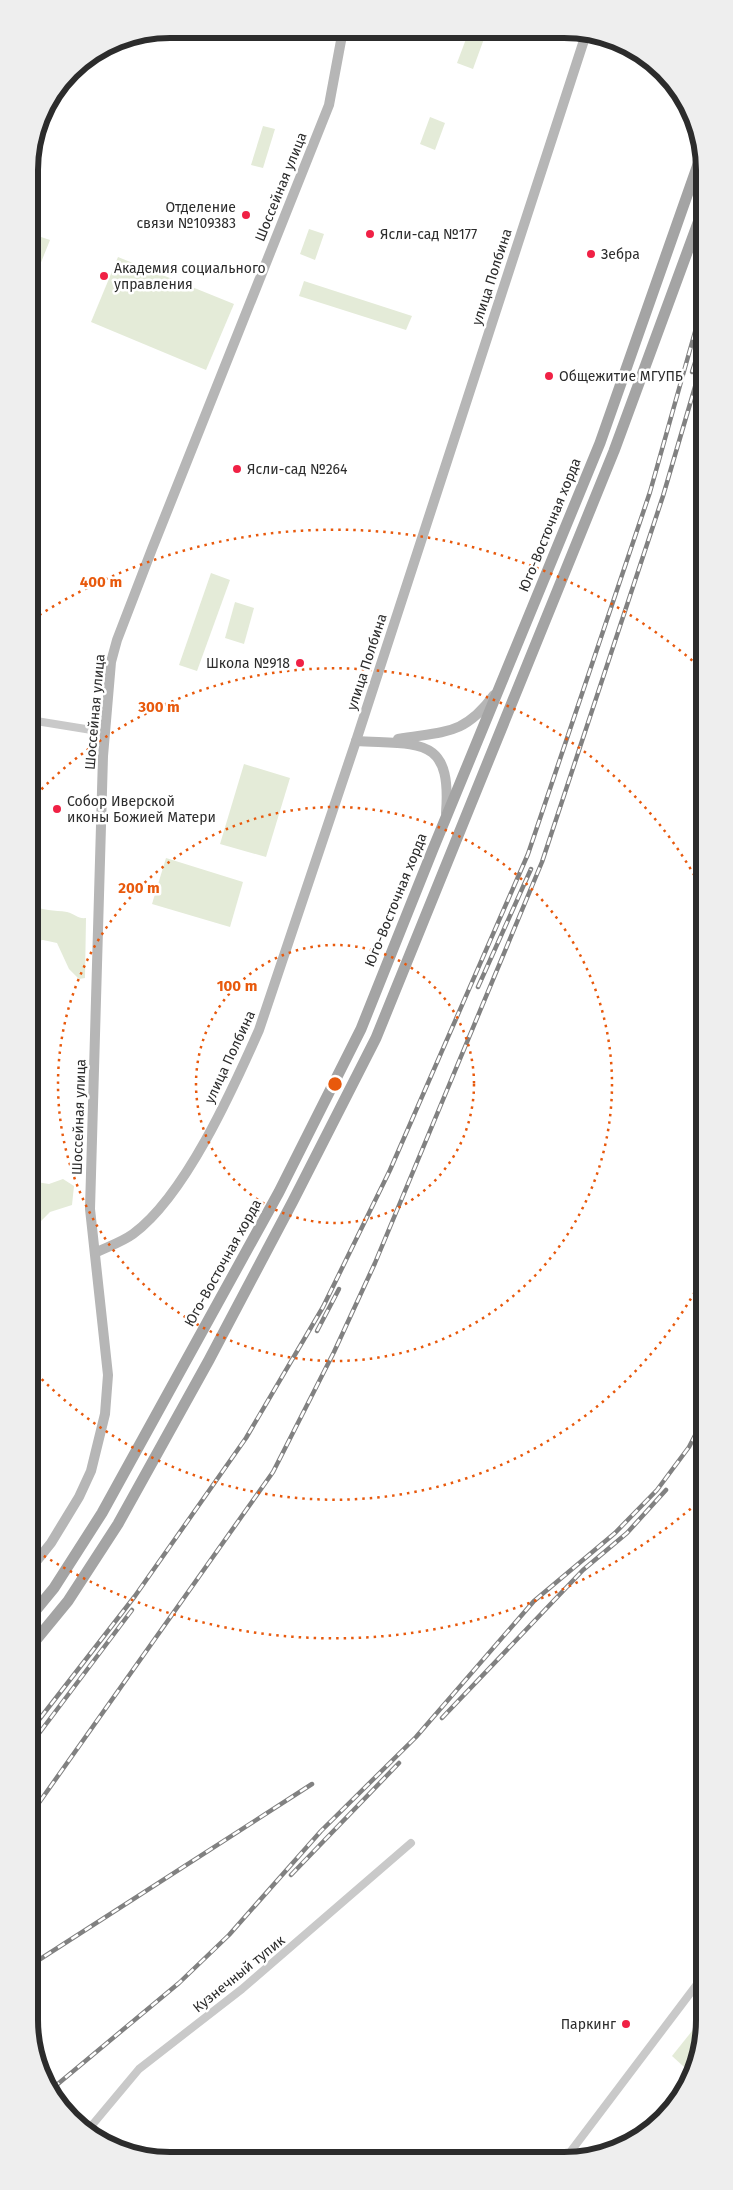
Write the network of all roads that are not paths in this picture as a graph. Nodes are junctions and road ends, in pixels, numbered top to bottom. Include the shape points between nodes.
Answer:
1 (342, 38) edge
2 (585, 39) edge
3 (696, 170) edge
4 (696, 228) edge
5 (499, 688) junction
6 (38, 721) edge
7 (104, 732) junction
8 (356, 741) junction
9 (380, 743) junction
10 (446, 817) junction
11 (95, 1253) junction
12 (38, 1559) edge
13 (38, 1607) edge
14 (38, 1637) edge
15 (411, 1843) dead end
16 (695, 1987) edge
17 (91, 2126) edge
18 (570, 2152) edge

1 - 7 main road, Шоссейная улица via 329,105 116,640
2 - 8 main road, улица Полбина
3 - 5 main road, Юго-Восточная хорда via 600,443
4 - 14 main road via 614,451 376,1038 294,1201 118,1524 68,1601
5 - 9 main road via 480,713 459,728
5 - 10 main road, Юго-Восточная хорда
6 - 7 street
7 - 11 main road, Шоссейная улица via 90,1201
8 - 9 main road
8 - 11 main road, улица Полбина via 260,1030 240,1073 183,1177 160,1208 132,1234
9 - 10 main road via 417,745 436,754 448,790
10 - 13 main road, Юго-Восточная хорда via 361,1029 279,1192 102,1513
11 - 12 main road, Шоссейная улица via 108,1375 105,1414 91,1471 79,1497
15 - 17 street, Кузнечный тупик via 242,1989 139,2069
16 - 18 street

